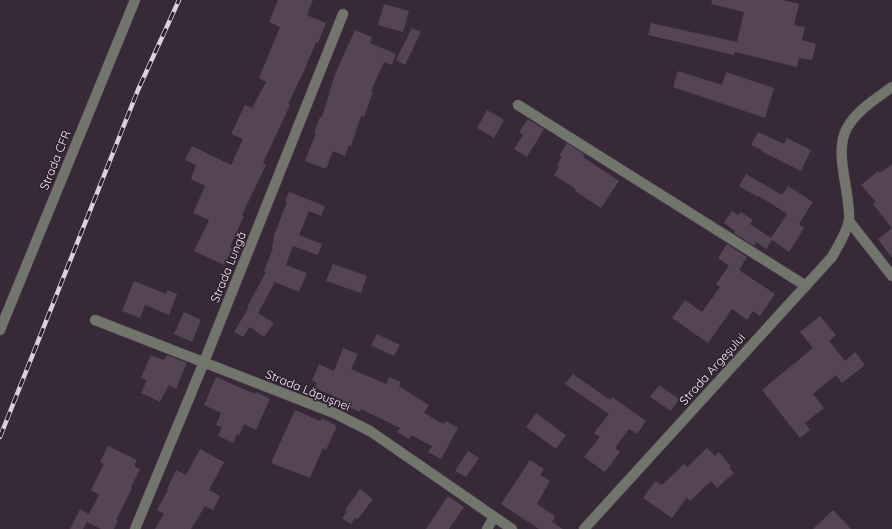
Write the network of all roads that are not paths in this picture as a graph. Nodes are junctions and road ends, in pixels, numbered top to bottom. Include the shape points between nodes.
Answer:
1 (135, 0) edge
2 (343, 14) dead end
3 (892, 87) edge
4 (518, 105) dead end
5 (849, 221) junction
6 (892, 276) edge
7 (806, 286) junction
8 (95, 320) dead end
9 (0, 330) edge
10 (204, 362) junction
11 (494, 516) junction
12 (135, 529) edge
13 (487, 529) edge
14 (512, 529) edge
15 (584, 529) edge

1 - 9 street, Strada CFR
2 - 10 street, Strada Lungă
3 - 5 street, Strada Argeșului via 862,110 846,129 842,140
4 - 7 street
5 - 6 street
5 - 7 street, Strada Argeșului via 832,256
7 - 15 street, Strada Argeșului
8 - 10 street, Strada Lăpușnei
10 - 11 street, Strada Lăpușnei via 334,413 370,431
10 - 12 street, Strada Lungă
11 - 13 street
11 - 14 street, Strada Lăpușnei

